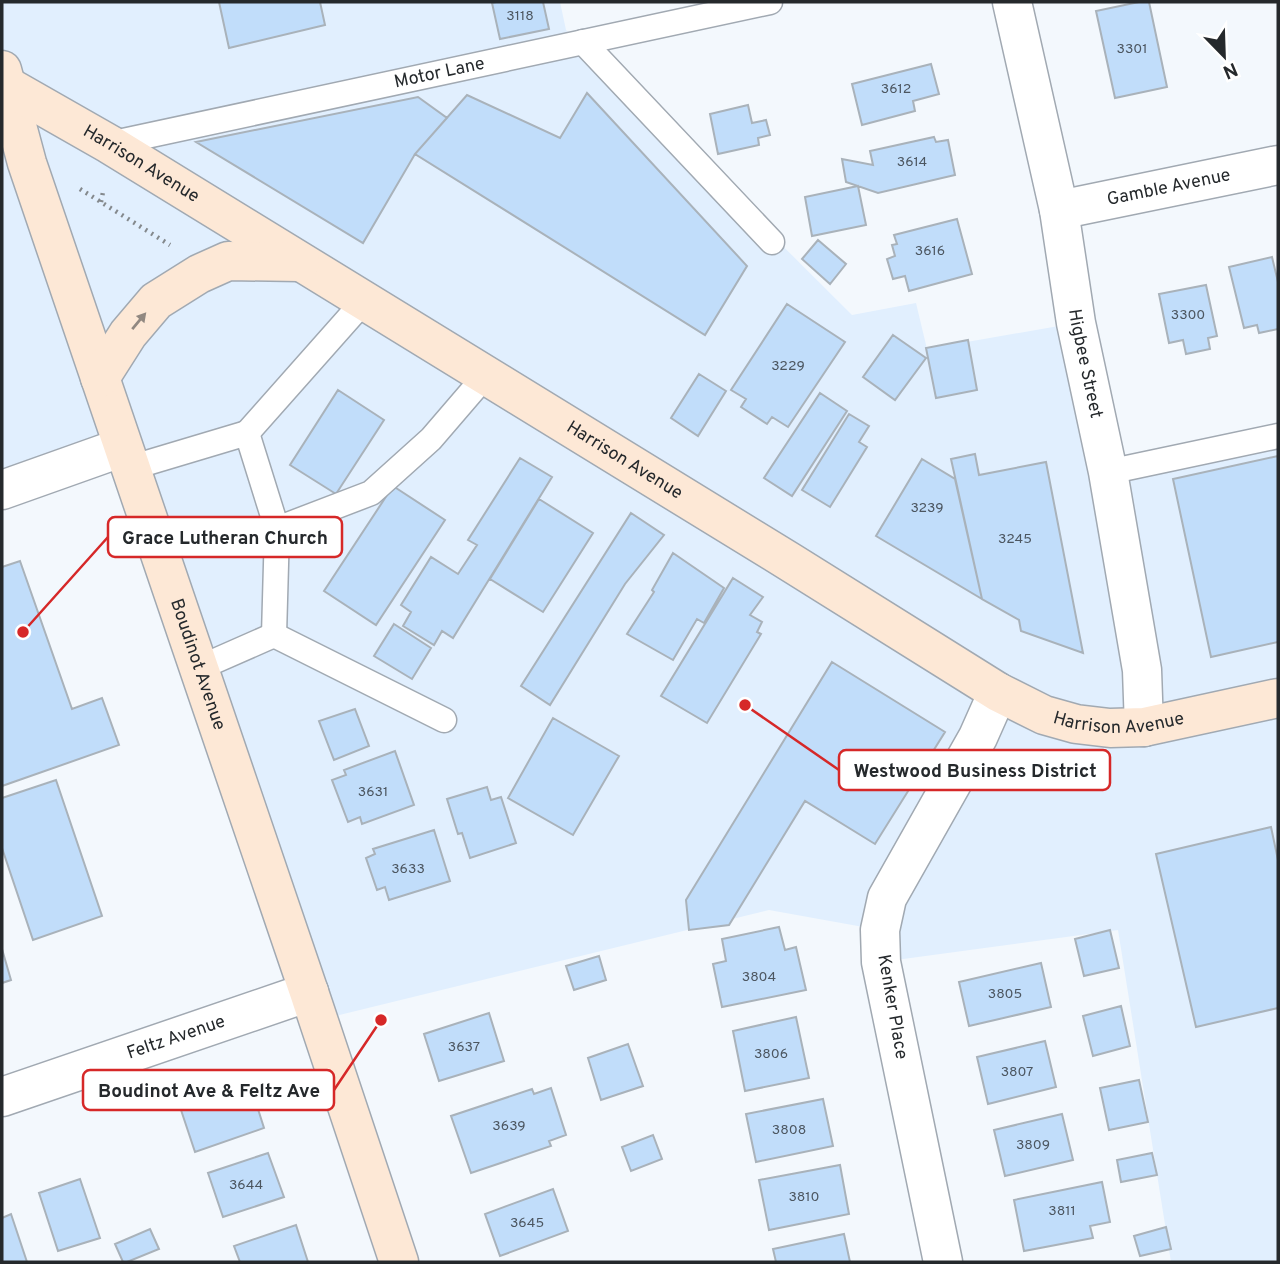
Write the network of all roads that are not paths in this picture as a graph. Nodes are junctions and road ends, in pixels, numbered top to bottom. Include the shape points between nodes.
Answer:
1 (770, 2) edge
2 (1012, 2) edge
3 (583, 42) junction
4 (3, 79) edge
5 (109, 144) junction
6 (1278, 165) edge
7 (1059, 210) junction
8 (772, 242) dead end
9 (301, 262) junction
10 (365, 301) junction
11 (486, 375) junction
12 (100, 378) junction
13 (247, 433) junction
14 (1278, 436) edge
15 (127, 458) junction
16 (1108, 472) junction
17 (2, 490) edge
18 (277, 529) junction
19 (274, 635) junction
20 (199, 668) junction
21 (998, 692) junction
22 (1278, 698) edge
23 (444, 720) dead end
24 (1144, 727) junction
25 (309, 992) junction
26 (2, 1097) edge
27 (399, 1262) edge
28 (943, 1262) edge

1 - 3 lane, Motor Lane
2 - 7 street, Higbee Street
3 - 5 lane, Motor Lane
3 - 8 lane
4 - 5 street, Harrison Avenue
4 - 12 street, Boudinot Avenue
5 - 9 street, Harrison Avenue
6 - 7 street, Gamble Avenue
7 - 16 street, Higbee Street via 1076,323
9 - 10 street, Harrison Avenue
12 -> 9 street via 156,301 199,274 228,261
10 - 11 street, Harrison Avenue
10 - 13 lane
11 - 18 lane via 430,439 371,493
11 - 21 street, Harrison Avenue
12 - 15 street, Boudinot Avenue
13 - 15 lane
13 - 18 lane
14 - 16 lane
15 - 17 street
15 - 20 street, Boudinot Avenue
16 - 24 street, Higbee Street via 1142,670
18 - 19 lane
19 - 20 lane
19 - 23 lane
20 - 25 street, Boudinot Avenue
21 - 24 street, Harrison Avenue via 1044,715 1076,724
21 - 28 street, Kenker Place via 978,737 887,898 880,930 881,962
22 - 24 street, Harrison Avenue
25 - 26 street, Feltz Avenue
25 - 27 street, Boudinot Avenue

